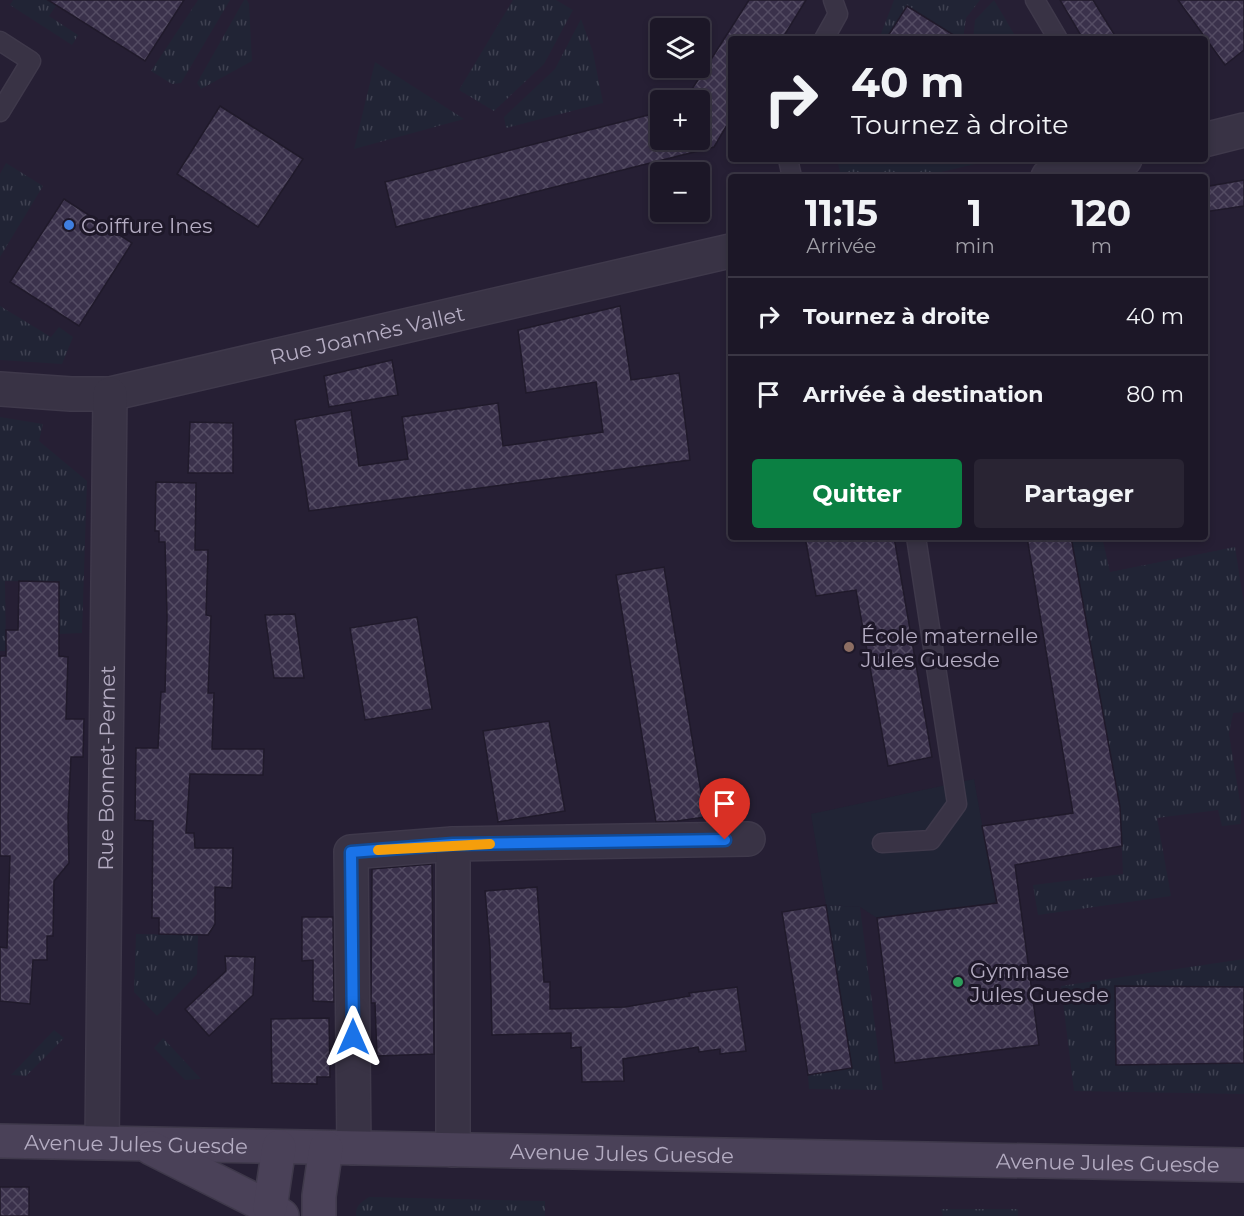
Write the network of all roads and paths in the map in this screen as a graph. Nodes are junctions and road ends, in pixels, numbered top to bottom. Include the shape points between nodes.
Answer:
1 (833, 0) edge
2 (1035, 0) edge
3 (826, 36) edge
4 (1056, 36) edge
5 (0, 41) edge
6 (0, 112) edge
7 (1244, 130) edge
8 (1208, 139) edge
9 (1112, 162) edge
10 (1061, 174) edge
11 (728, 251) edge
12 (0, 389) edge
13 (110, 394) junction
14 (916, 540) edge
15 (748, 840) dead end
16 (882, 843) dead end
17 (453, 844) junction
18 (0, 1142) edge
19 (102, 1143) junction
20 (144, 1144) junction
21 (279, 1147) junction
22 (340, 1148) junction
23 (453, 1150) junction
24 (1244, 1165) edge
25 (276, 1212) edge
26 (319, 1216) edge

1 - 3 lane via 838,14
2 - 4 lane
5 - 6 lane via 31,61
7 - 8 street
9 - 10 street
11 - 13 street, Rue Joannès Vallet
12 - 13 street, Rue Joannès Vallet
13 - 19 street, Rue Bonnet-Pernet
14 - 16 lane via 957,804 931,840
15 - 17 street
17 - 22 street via 351,852
17 - 23 street
18 - 19 street, Avenue Jules Guesde
19 - 20 street, Avenue Jules Guesde
20 - 21 street, Avenue Jules Guesde
20 - 25 street
21 - 22 street, Avenue Jules Guesde
21 - 25 street
22 - 23 street, Avenue Jules Guesde
22 - 26 street via 319,1196
23 - 24 street, Avenue Jules Guesde

